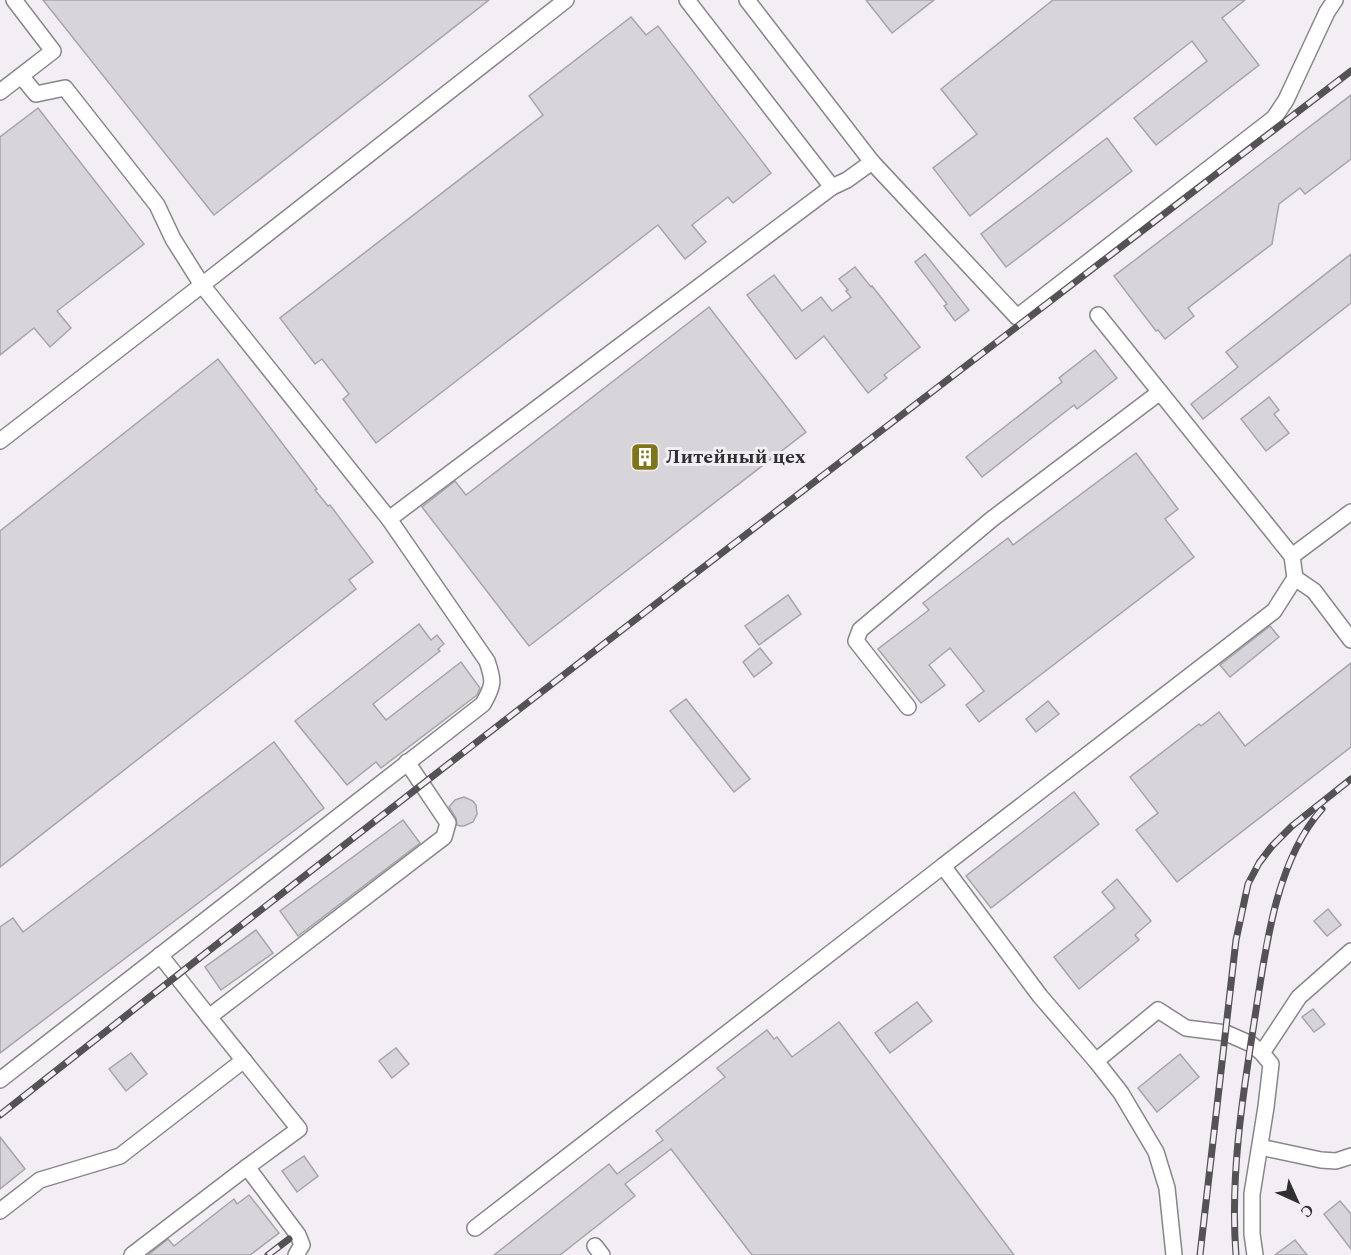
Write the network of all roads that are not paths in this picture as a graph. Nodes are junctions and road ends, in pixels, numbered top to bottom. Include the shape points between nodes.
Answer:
1 (14, 0) edge
2 (566, 0) edge
3 (687, 0) edge
4 (747, 0) edge
5 (1335, 0) edge
6 (21, 76) junction
7 (0, 92) edge
8 (872, 162) junction
9 (831, 187) junction
10 (202, 285) junction
11 (1098, 315) dead end
12 (1160, 392) junction
13 (0, 441) edge
14 (1351, 512) edge
15 (389, 519) junction
16 (1292, 556) junction
17 (1295, 578) junction
18 (1351, 640) edge
19 (908, 707) dead end
20 (407, 762) junction
21 (943, 866) junction
22 (1351, 951) edge
23 (160, 955) junction
24 (209, 1017) junction
25 (1262, 1053) junction
26 (244, 1060) junction
27 (1096, 1061) junction
28 (0, 1080) edge
29 (1260, 1147) junction
30 (1351, 1156) edge
31 (247, 1167) junction
32 (0, 1211) edge
33 (475, 1228) dead end
34 (132, 1255) edge
35 (296, 1255) edge
36 (1174, 1255) edge
37 (1255, 1255) edge

1 - 6 lane via 53,51
2 - 10 lane
3 - 9 lane
4 - 8 lane
5 - 8 lane via 1274,118 1017,317
6 - 7 lane
6 - 10 lane via 36,94 65,88 157,206
8 - 9 lane
9 - 15 lane
10 - 13 lane
10 - 15 lane
11 - 12 lane
12 - 16 lane
12 - 19 lane via 992,519 860,630 856,641
14 - 16 lane
15 - 20 lane via 487,661 492,677 491,691 483,704
16 - 17 lane
17 - 18 lane via 1314,591
17 - 21 lane via 1274,611
20 - 23 lane
20 - 24 lane via 448,823 444,837
21 - 27 lane via 1040,996
21 - 33 lane
22 - 25 lane via 1299,997
23 - 24 lane
23 - 28 lane
24 - 26 lane
25 - 27 lane via 1226,1033 1186,1028 1158,1010
25 - 29 lane via 1271,1064
26 - 31 lane via 299,1129
26 - 32 lane via 120,1156 40,1180
27 - 36 lane via 1121,1093 1156,1152 1167,1188
29 - 30 lane via 1321,1160
29 - 37 lane via 1252,1194
31 - 34 lane
31 - 35 lane via 298,1234 302,1245

